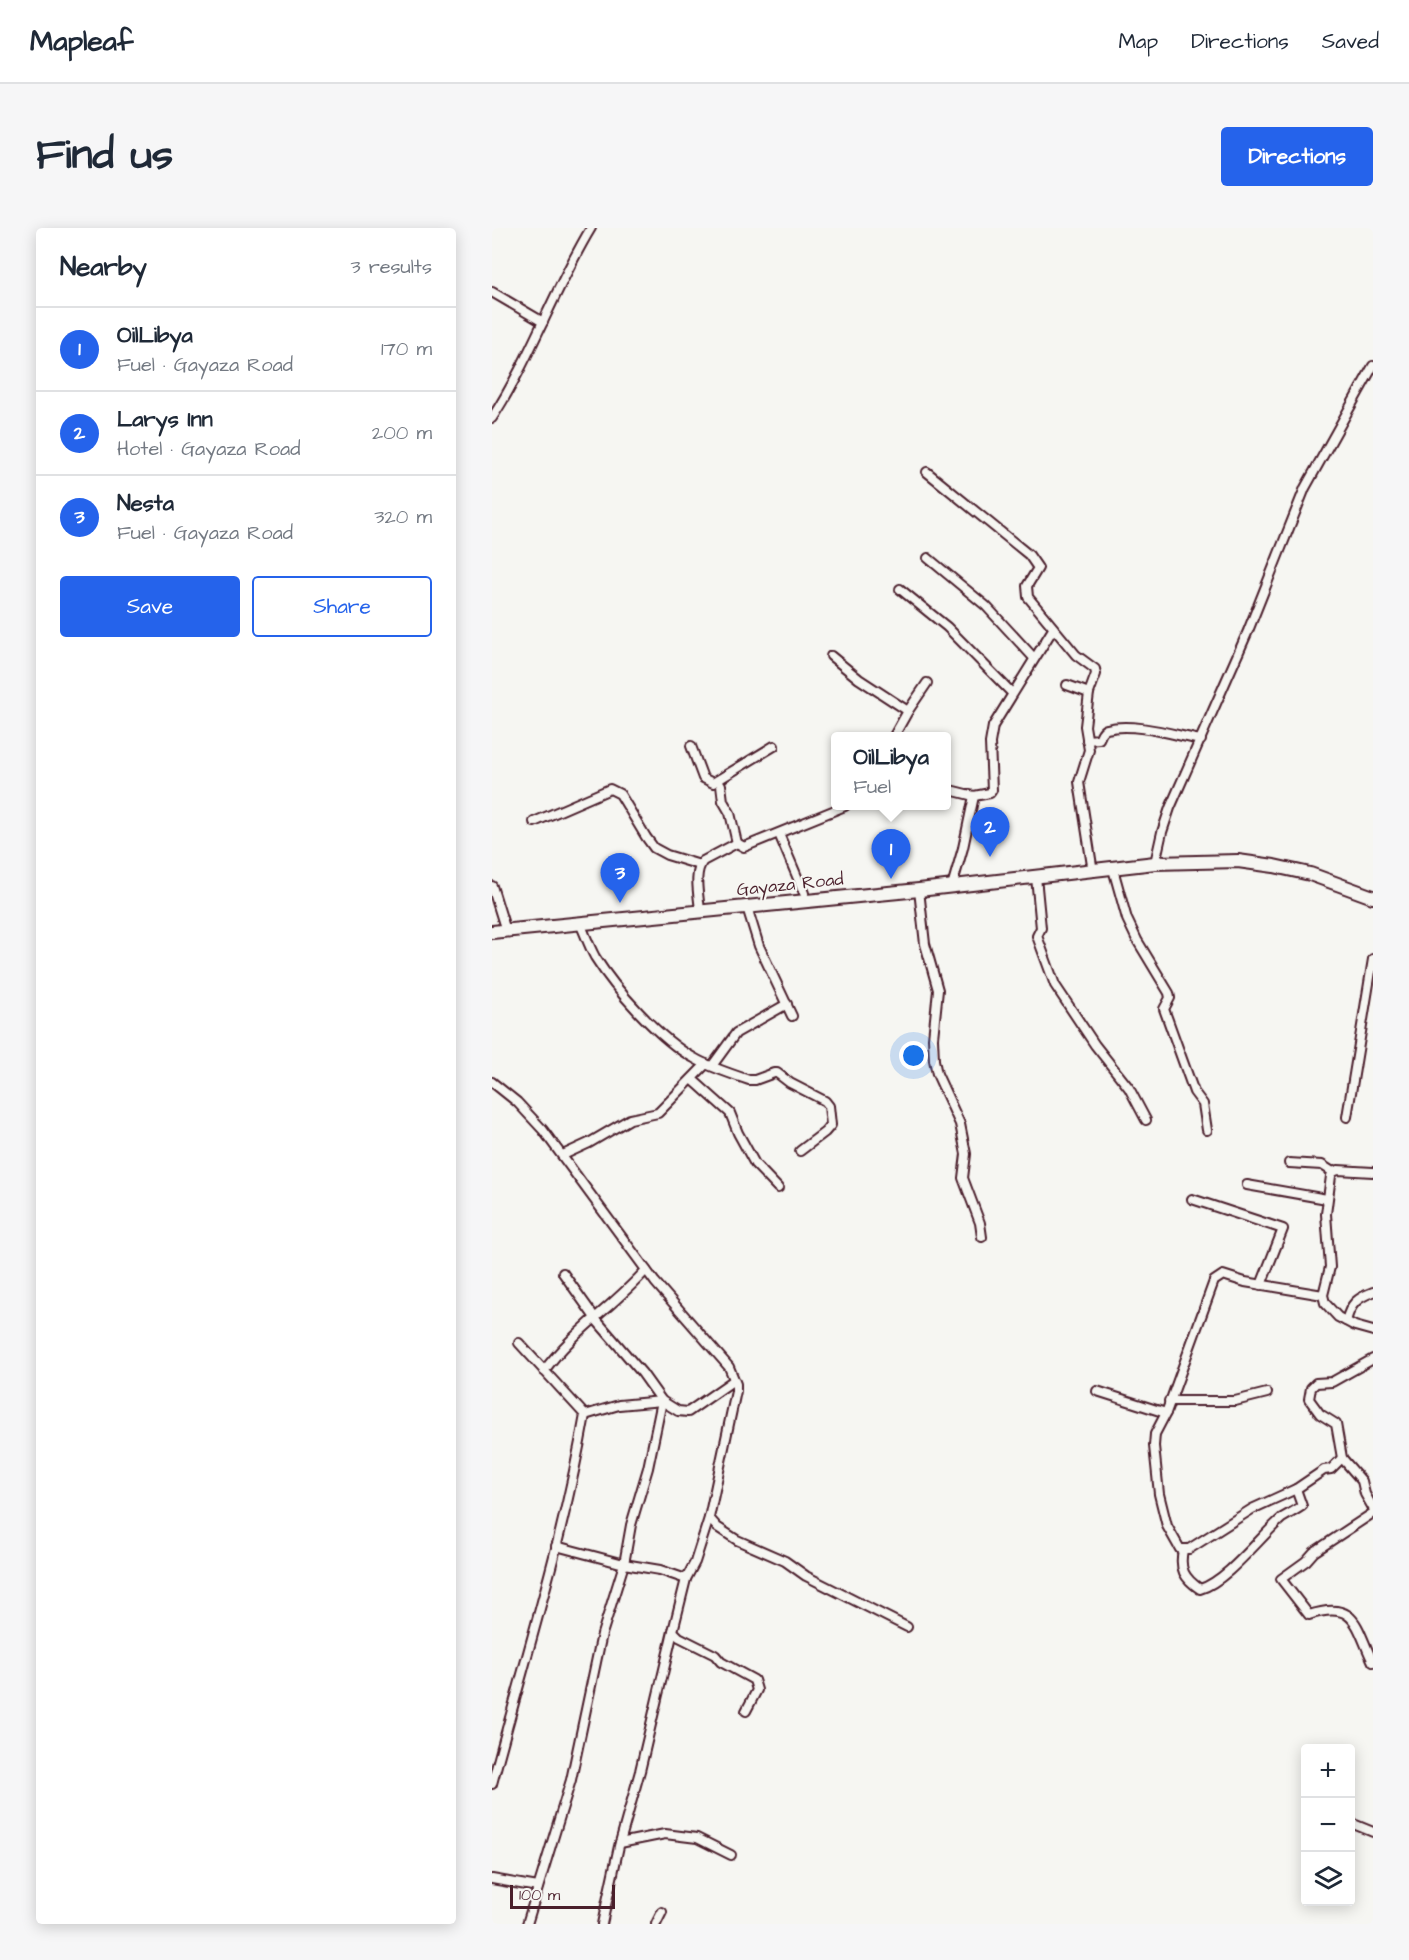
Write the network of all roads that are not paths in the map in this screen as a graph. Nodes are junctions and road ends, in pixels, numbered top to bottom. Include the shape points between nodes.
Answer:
1 (591, 228) edge
2 (492, 292) edge
3 (543, 322) junction
4 (1373, 366) edge
5 (492, 418) edge
6 (927, 472) dead end
7 (928, 558) dead end
8 (900, 589) dead end
9 (1053, 629) junction
10 (831, 656) dead end
11 (1034, 658) junction
12 (927, 683) dead end
13 (1067, 685) dead end
14 (1012, 693) junction
15 (1089, 693) junction
16 (908, 711) junction
17 (896, 732) edge
18 (1087, 740) junction
19 (1201, 740) junction
20 (691, 746) dead end
21 (774, 746) dead end
22 (720, 786) dead end
23 (951, 790) edge
24 (974, 796) junction
25 (836, 810) edge
26 (534, 822) dead end
27 (779, 834) junction
28 (737, 843) junction
29 (1155, 863) junction
30 (700, 865) junction
31 (1113, 869) junction
32 (1093, 872) junction
33 (1036, 877) junction
34 (492, 886) edge
35 (952, 886) junction
36 (919, 890) junction
37 (804, 893) dead end
38 (1373, 897) edge
39 (747, 907) junction
40 (699, 911) junction
41 (580, 923) junction
42 (506, 931) junction
43 (492, 932) edge
44 (1373, 959) edge
45 (787, 1004) junction
46 (792, 1016) dead end
47 (709, 1065) junction
48 (692, 1079) junction
49 (492, 1082) edge
50 (1347, 1117) dead end
51 (1146, 1120) dead end
52 (1207, 1130) dead end
53 (801, 1151) dead end
54 (563, 1155) junction
55 (1289, 1163) dead end
56 (1333, 1172) junction
57 (1373, 1172) edge
58 (1246, 1185) dead end
59 (778, 1188) dead end
60 (1192, 1199) dead end
61 (1327, 1199) junction
62 (982, 1237) dead end
63 (646, 1269) junction
64 (563, 1273) dead end
65 (1261, 1285) junction
66 (1373, 1292) edge
67 (1323, 1295) junction
68 (595, 1317) junction
69 (1346, 1321) junction
70 (1373, 1331) edge
71 (519, 1343) dead end
72 (1373, 1359) edge
73 (544, 1371) junction
74 (734, 1380) junction
75 (1097, 1391) dead end
76 (1267, 1393) dead end
77 (662, 1401) junction
78 (1169, 1401) junction
79 (1166, 1413) junction
80 (585, 1415) junction
81 (1342, 1458) junction
82 (1296, 1489) junction
83 (1373, 1508) edge
84 (1373, 1513) edge
85 (709, 1518) junction
86 (556, 1546) junction
87 (1182, 1550) junction
88 (624, 1564) junction
89 (686, 1579) junction
90 (907, 1627) dead end
91 (673, 1631) junction
92 (1373, 1662) edge
93 (746, 1711) dead end
94 (492, 1784) edge
95 (1355, 1825) edge
96 (1373, 1832) edge
97 (620, 1844) junction
98 (731, 1855) dead end
99 (492, 1879) edge
100 (538, 1887) junction
101 (662, 1912) dead end
102 (528, 1924) edge
103 (602, 1924) edge
104 (656, 1924) edge

1 - 3 street
2 - 3 street
3 - 5 street
4 - 19 street via 1305,488
6 - 9 street via 1038,565 1026,592
7 - 11 street via 986,606
8 - 14 street via 947,627
9 - 11 street
9 - 15 street via 1076,656 1095,669
10 - 16 street
11 - 14 street
12 - 16 street
13 - 15 street
14 - 24 street via 993,726 991,792
15 - 18 street
16 - 17 street
18 - 19 street via 1099,739 1107,729 1136,728
18 - 32 street via 1089,750 1079,782
19 - 29 street via 1170,808
20 - 21 street via 703,778 713,783
22 - 28 street
23 - 24 street
24 - 35 street
25 - 27 street
26 - 30 street via 610,789 620,794 654,848
27 - 28 street via 744,847
27 - 37 street
28 - 30 street
29 - 31 main road, Gayaza Road
29 - 38 main road, Gayaza Road via 1238,861 1274,866 1310,874
30 - 40 street
31 - 32 main road, Gayaza Road
31 - 52 street via 1127,919 1169,993 1165,1012 1194,1092 1203,1104
32 - 33 main road, Gayaza Road
33 - 35 main road, Gayaza Road
33 - 51 street via 1041,928 1037,936 1055,985 1129,1088
34 - 42 street
35 - 36 main road, Gayaza Road
36 - 39 main road, Gayaza Road
36 - 62 street via 925,944 939,1001 934,1060 960,1124 966,1154 963,1178
39 - 40 main road, Gayaza Road
39 - 45 street via 759,946
40 - 41 main road, Gayaza Road
41 - 42 main road, Gayaza Road
41 - 47 street via 600,964 640,1012 670,1042
42 - 43 main road, Gayaza Road
44 - 50 street
45 - 46 street
45 - 47 street via 736,1033
47 - 48 street
47 - 53 street via 749,1080 774,1072 825,1101 831,1125
48 - 54 street via 658,1113 630,1119
48 - 59 street via 730,1113 755,1164
49 - 54 street via 531,1117
54 - 63 street
55 - 56 street via 1322,1165
56 - 57 street
56 - 61 street
58 - 61 street
60 - 65 street via 1283,1229
61 - 67 street via 1325,1222 1330,1267
63 - 68 street
63 - 74 street via 729,1367
64 - 68 street
65 - 67 street
65 - 78 street via 1223,1275 1214,1281
66 - 69 street via 1361,1295
67 - 69 street via 1330,1310
68 - 73 street via 557,1352
68 - 77 street
69 - 70 street
71 - 73 street
72 - 81 street via 1332,1382 1316,1383 1309,1392 1309,1399 1320,1414 1336,1424
73 - 80 street
74 - 77 street via 688,1412
74 - 85 street via 736,1391
75 - 79 street
76 - 78 street via 1234,1401
77 - 80 street via 619,1405
77 - 88 street
78 - 79 street
79 - 87 street via 1155,1434 1156,1478 1167,1526
80 - 86 street
81 - 82 street
81 - 83 street via 1362,1481
82 - 87 street via 1252,1509 1195,1546
82 - 87 street via 1302,1506 1283,1518 1208,1586 1200,1589 1185,1575 1180,1565
84 - 92 street via 1314,1552 1281,1580 1309,1615 1326,1610 1356,1621
85 - 89 street
85 - 90 street via 737,1540
86 - 88 street
86 - 94 street
88 - 89 street
88 - 100 street via 602,1634 571,1780
89 - 91 street
91 - 93 street via 754,1680 757,1690
91 - 97 street
95 - 96 street
97 - 98 street via 665,1834 697,1838
97 - 103 street
99 - 100 street
100 - 102 street
101 - 104 street

